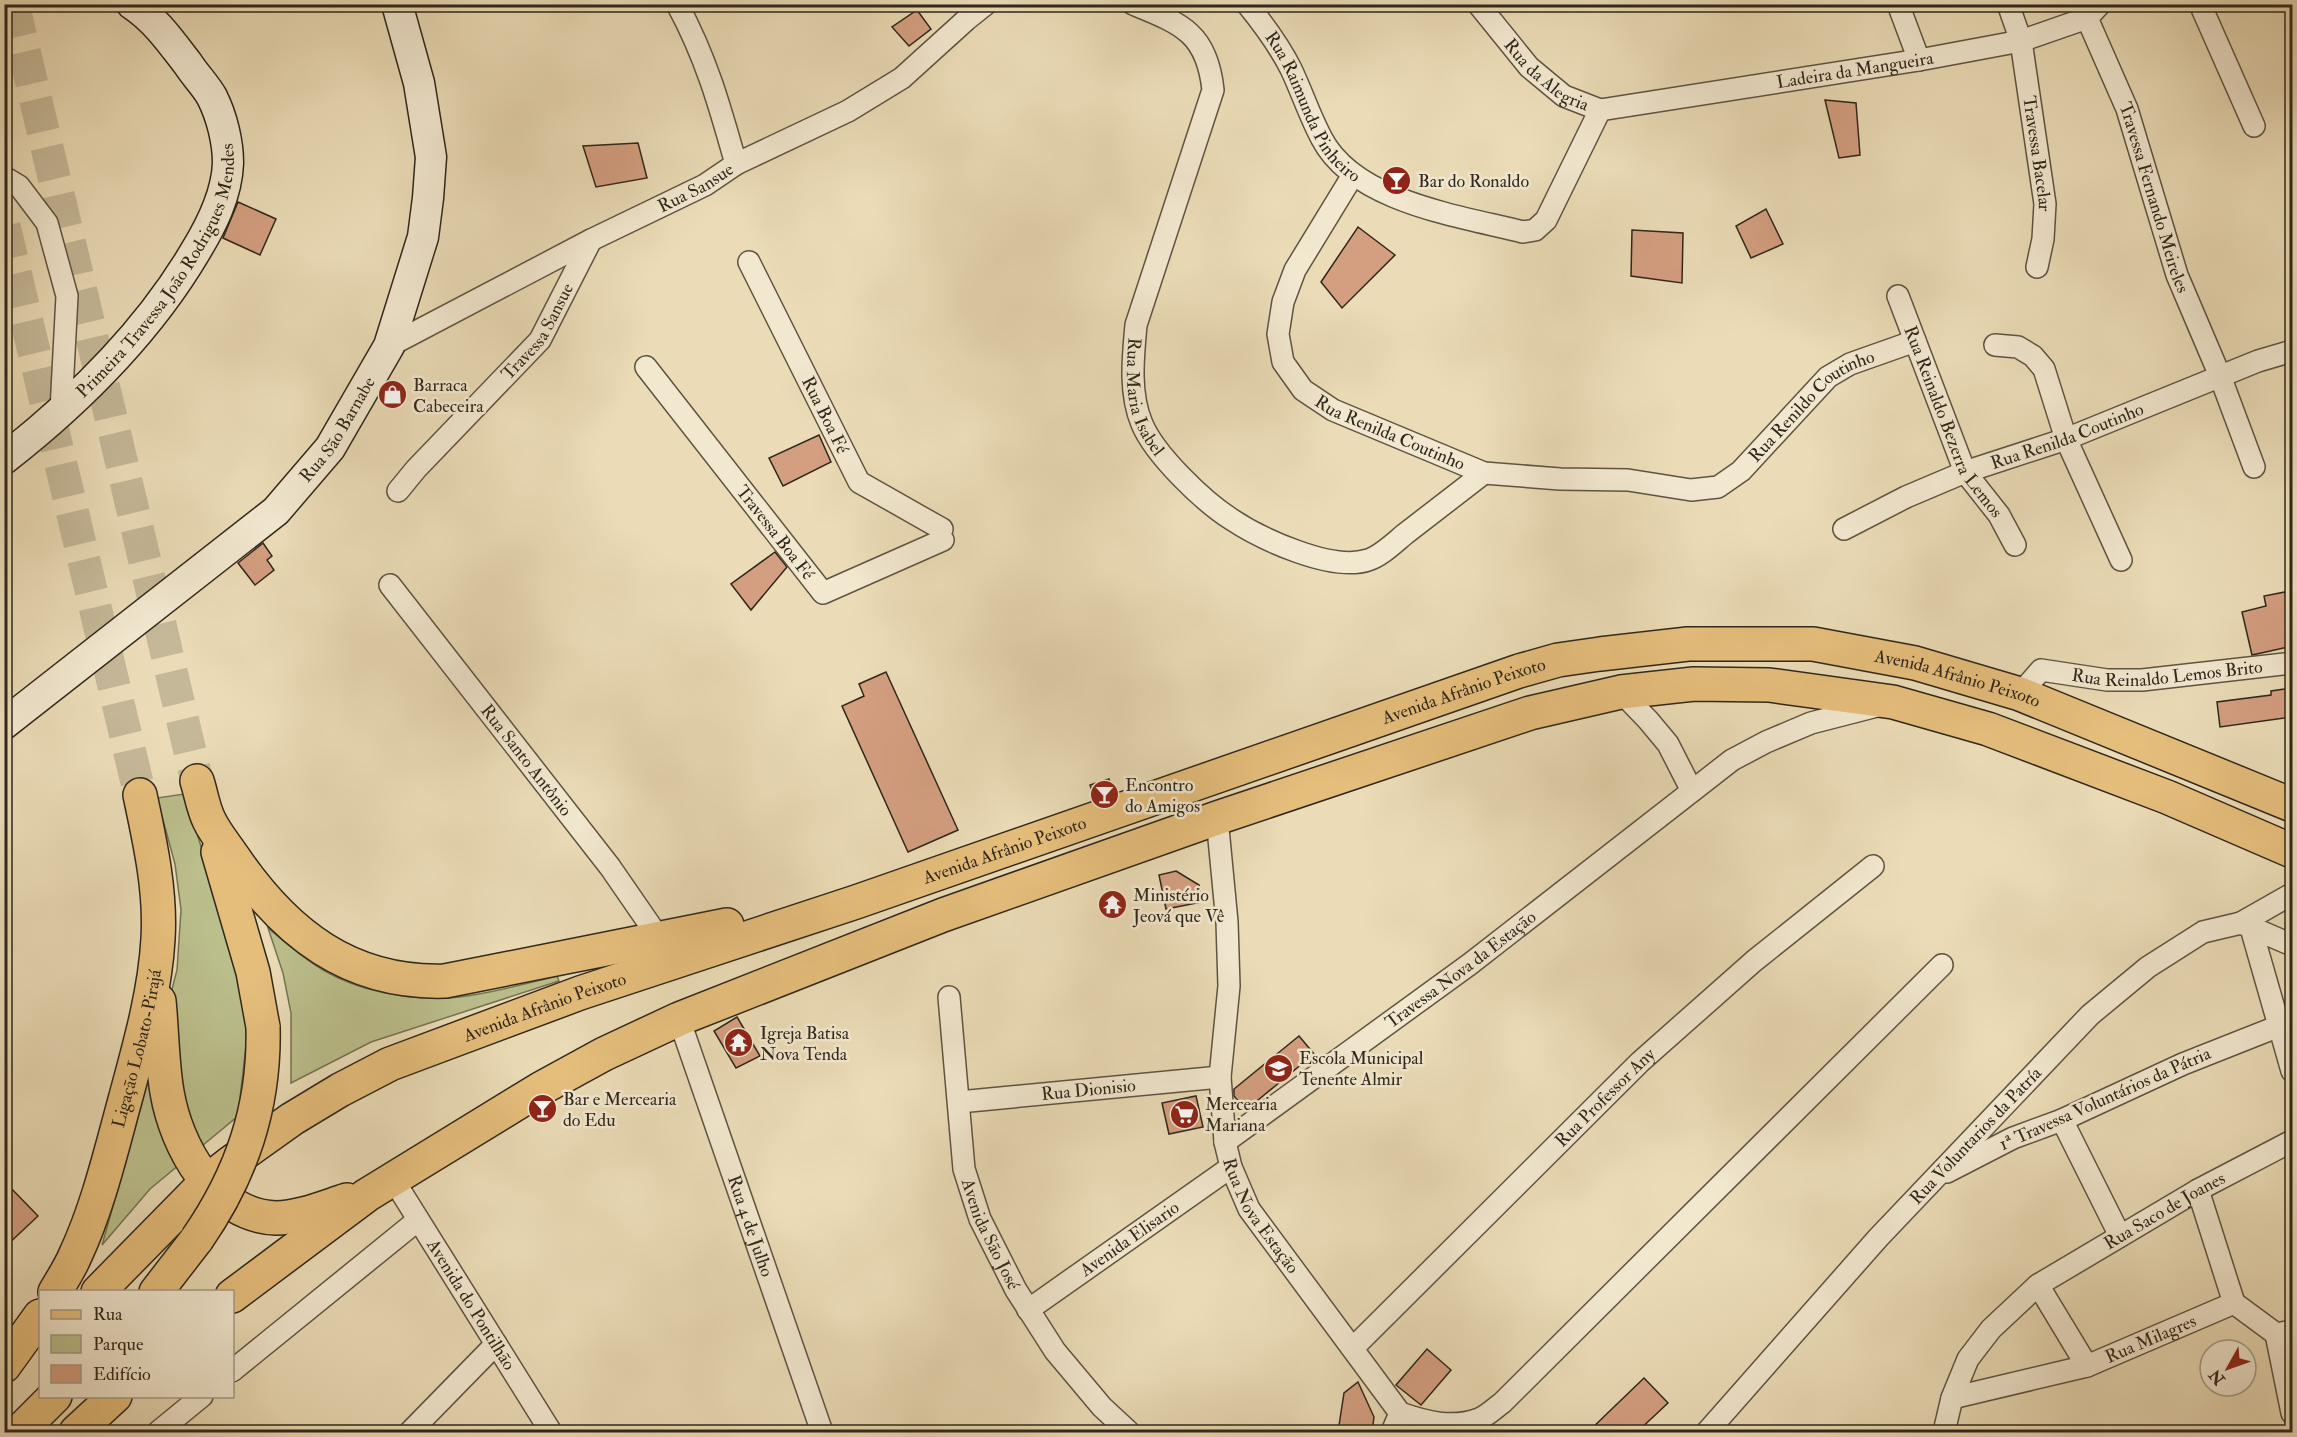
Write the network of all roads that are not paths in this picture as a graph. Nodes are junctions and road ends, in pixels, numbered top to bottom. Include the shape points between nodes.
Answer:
1 (132, 4) edge
2 (397, 4) edge
3 (677, 4) edge
4 (986, 4) edge
5 (1133, 4) edge
6 (1248, 4) edge
7 (1478, 4) edge
8 (1898, 4) edge
9 (2008, 4) edge
10 (2200, 4) edge
11 (2094, 11) edge
12 (964, 12) edge
13 (2021, 41) junction
14 (1919, 60) junction
15 (1600, 110) junction
16 (2254, 126) dead end
17 (736, 164) junction
18 (1353, 176) junction
19 (4, 177) edge
20 (591, 240) junction
21 (749, 262) dead end
22 (2037, 267) dead end
23 (1898, 296) dead end
24 (1915, 341) junction
25 (1995, 345) dead end
26 (389, 346) junction
27 (2292, 351) edge
28 (646, 368) dead end
29 (2220, 376) junction
30 (61, 410) junction
31 (2066, 439) junction
32 (4, 459) edge
33 (2254, 467) dead end
34 (1965, 472) junction
35 (1484, 473) junction
36 (1718, 487) joint
37 (398, 491) dead end
38 (1844, 530) dead end
39 (943, 534) joint
40 (2015, 545) dead end
41 (2121, 560) dead end
42 (390, 585) dead end
43 (2292, 663) edge
44 (1621, 692) junction
45 (2020, 694) junction
46 (1893, 702) junction
47 (4, 724) edge
48 (197, 781) tunnel mouth
49 (1692, 791) junction
50 (140, 795) tunnel mouth
51 (2292, 805) edge
52 (1217, 818) junction
53 (209, 820) junction
54 (2292, 851) edge
55 (1873, 866) dead end
56 (2292, 894) edge
57 (856, 902) junction
58 (2246, 925) junction
59 (659, 938) junction
60 (2292, 945) edge
61 (155, 960) junction
62 (1942, 965) dead end
63 (949, 997) dead end
64 (679, 1019) junction
65 (2285, 1036) edge
66 (2292, 1071) edge
67 (1220, 1077) junction
68 (959, 1101) junction
69 (2062, 1120) junction
70 (2292, 1141) edge
71 (1225, 1142) junction
72 (1231, 1167) junction
73 (1934, 1178) junction
74 (207, 1181) junction
75 (380, 1187) junction
76 (2198, 1190) junction
77 (418, 1220) junction
78 (2120, 1236) junction
79 (2038, 1285) junction
80 (56, 1290) edge
81 (100, 1290) edge
82 (158, 1290) edge
83 (234, 1295) edge
84 (2234, 1303) junction
85 (1028, 1310) junction
86 (39, 1317) edge
87 (2284, 1332) edge
88 (496, 1344) junction
89 (1354, 1347) junction
90 (39, 1349) edge
91 (4, 1366) edge
92 (2087, 1366) junction
93 (234, 1369) edge
94 (4, 1382) edge
95 (53, 1398) edge
96 (112, 1398) edge
97 (200, 1398) edge
98 (1952, 1398) junction
99 (2292, 1413) edge
100 (1396, 1423) edge
101 (19, 1432) edge
102 (76, 1432) edge
103 (158, 1432) edge
104 (410, 1432) edge
105 (551, 1432) edge
106 (822, 1432) edge
107 (1129, 1432) edge
108 (1707, 1432) edge
109 (1944, 1432) edge

1 - 30 street, Primeira Travessa João Rodrigues Mendes via 158,25 212,97 224,130 228,164 212,225 185,269 115,358
2 - 26 street, Rua São Barnabe via 419,83 430,157 423,237
3 - 17 street via 696,38
4 - 12 street, Rua Sansue
5 - 35 street, Rua Maria Isabel via 1188,30 1211,69 1213,90 1136,325 1134,385 1137,408 1148,436 1186,482 1231,519 1293,549 1343,563 1368,560 1387,548
6 - 18 street, Rua Raimunda Pinheiro via 1290,67 1323,141
7 - 15 street, Rua da Alegria via 1529,67 1564,96
8 - 14 street
9 - 13 street, Travessa Bacelar
10 - 16 street
11 - 13 street, Ladeira da Mangueira
11 - 29 street, Travessa Fernando Meireles via 2176,275
12 - 17 street, Rua Sansue via 902,78 848,111
13 - 14 street, Ladeira da Mangueira
13 - 22 street, Travessa Bacelar via 2045,204
14 - 15 street, Ladeira da Mangueira
15 - 18 street, Rua Raimunda Pinheiro via 1545,220 1535,230 1523,232 1409,202
17 - 20 street, Rua Sansue via 705,185
18 - 35 street, Rua Renilda Coutinho via 1295,270 1283,302 1278,334 1283,362 1303,390 1333,410
19 - 30 street via 19,186 47,223 67,296
20 - 26 street, Rua Sansue
20 - 37 street, Travessa Sansue via 540,340
21 - 39 street, Rua Boa Fé via 859,482
23 - 24 street, Rua Reinaldo Bezerra Lemos
24 - 34 street, Rua Reinaldo Bezerra Lemos
24 - 36 street, Rua Renildo Coutinho via 1850,364 1828,377 1741,471
25 - 31 street via 2018,347 2044,369
26 - 47 street, Rua São Barnabe via 330,448 276,511
27 - 29 street, Rua Renilda Coutinho
28 - 39 street, Travessa Boa Fé via 823,593
29 - 31 street, Rua Renilda Coutinho
29 - 33 street, Travessa Fernando Meireles
30 - 32 street, Primeira Travessa João Rodrigues Mendes
31 - 34 street, Rua Renilda Coutinho
31 - 41 street
34 - 38 street, Rua Renilda Coutinho
34 - 40 street, Rua Reinaldo Bezerra Lemos via 1999,515
35 - 36 street, Rua Renilda Coutinho via 1628,480 1692,490
42 - 59 street, Rua Santo Antônio via 610,867
43 - 45 street, Rua Reinaldo Lemos Brito via 2142,681 2107,680 2041,669
44 - 46 main road via 1694,684 1769,685
44 - 49 street via 1668,744
44 - 52 main road via 1530,713
45 - 51 main road, Avenida Afrânio Peixoto
45 - 57 main road, Avenida Afrânio Peixoto via 1915,663 1812,644 1688,644 1558,660
46 - 49 street, Travessa Nova da Estação via 1811,723 1766,742 1732,760
46 - 54 main road via 1988,729
48 - 53 main road
49 - 71 street, Travessa Nova da Estação via 1470,964
50 - 61 main road, Ligação Lobato-Pirajá via 157,891
52 - 64 main road via 943,915
52 - 67 street, Rua Nova Estação via 1229,987
53 - 59 main road via 250,881 290,924 317,946 378,975 419,982 445,981
53 - 82 main road, bridge via 253,972 263,1027 261,1087 245,1149 229,1188 197,1239
55 - 89 street, Rua Professor Any via 1754,961 1640,1062
56 - 58 street, Rua Voluntarios da Patría
57 - 59 main road
57 - 74 main road, Avenida Afrânio Peixoto via 580,993 390,1065 292,1119
58 - 60 street
58 - 65 street
58 - 73 street, Rua Voluntarios da Patría via 2203,932 2148,967 2098,1008
61 - 74 main road via 166,1091 174,1125
61 - 80 main road, Ligação Lobato-Pirajá via 144,1025 108,1160 76,1255
62 - 100 street, Rua Nova Estação via 1502,1403 1480,1418 1455,1424
63 - 68 street, Avenida São José
64 - 75 main road via 540,1089
64 - 106 street, Rua 4 de Julho
65 - 66 street
65 - 69 street, 1ª Travessa Voluntários da Pátria via 2183,1064
67 - 68 street, Rua Dionisio
67 - 71 street, Rua Nova Estação
68 - 85 street, Avenida São José via 964,1169 971,1197
69 - 73 street, 1ª Travessa Voluntários da Pátria via 2013,1138
69 - 78 street
70 - 76 street, Rua Saco de Joanes
71 - 72 street, Rua Nova Estação
72 - 85 street, Avenida Elisario
72 - 89 street, Rua Nova Estação via 1249,1209
73 - 108 street, Rua Voluntarios da Patría
74 - 75 main road via 225,1200 259,1216 279,1218
74 - 81 main road, Avenida Afrânio Peixoto
75 - 77 street, Avenida do Pontilhão
75 - 83 main road
76 - 78 street, Rua Saco de Joanes
76 - 84 street
77 - 88 street, Avenida do Pontilhão
77 - 93 street
78 - 79 street, Rua Saco de Joanes
79 - 92 street
79 - 98 street, Rua Saco de Joanes via 1991,1329 1968,1359
84 - 87 street
84 - 92 street, Rua Milagres
85 - 107 street, Avenida São José via 1055,1351 1102,1407
86 - 91 main road
87 - 99 street
88 - 104 street
88 - 105 street, Avenida do Pontilhão
89 - 100 street, Rua Nova Estação
90 - 94 main road
92 - 98 street, Rua Milagres
95 - 101 main road
96 - 102 main road
97 - 103 street
98 - 109 street, Rua Saco de Joanes

